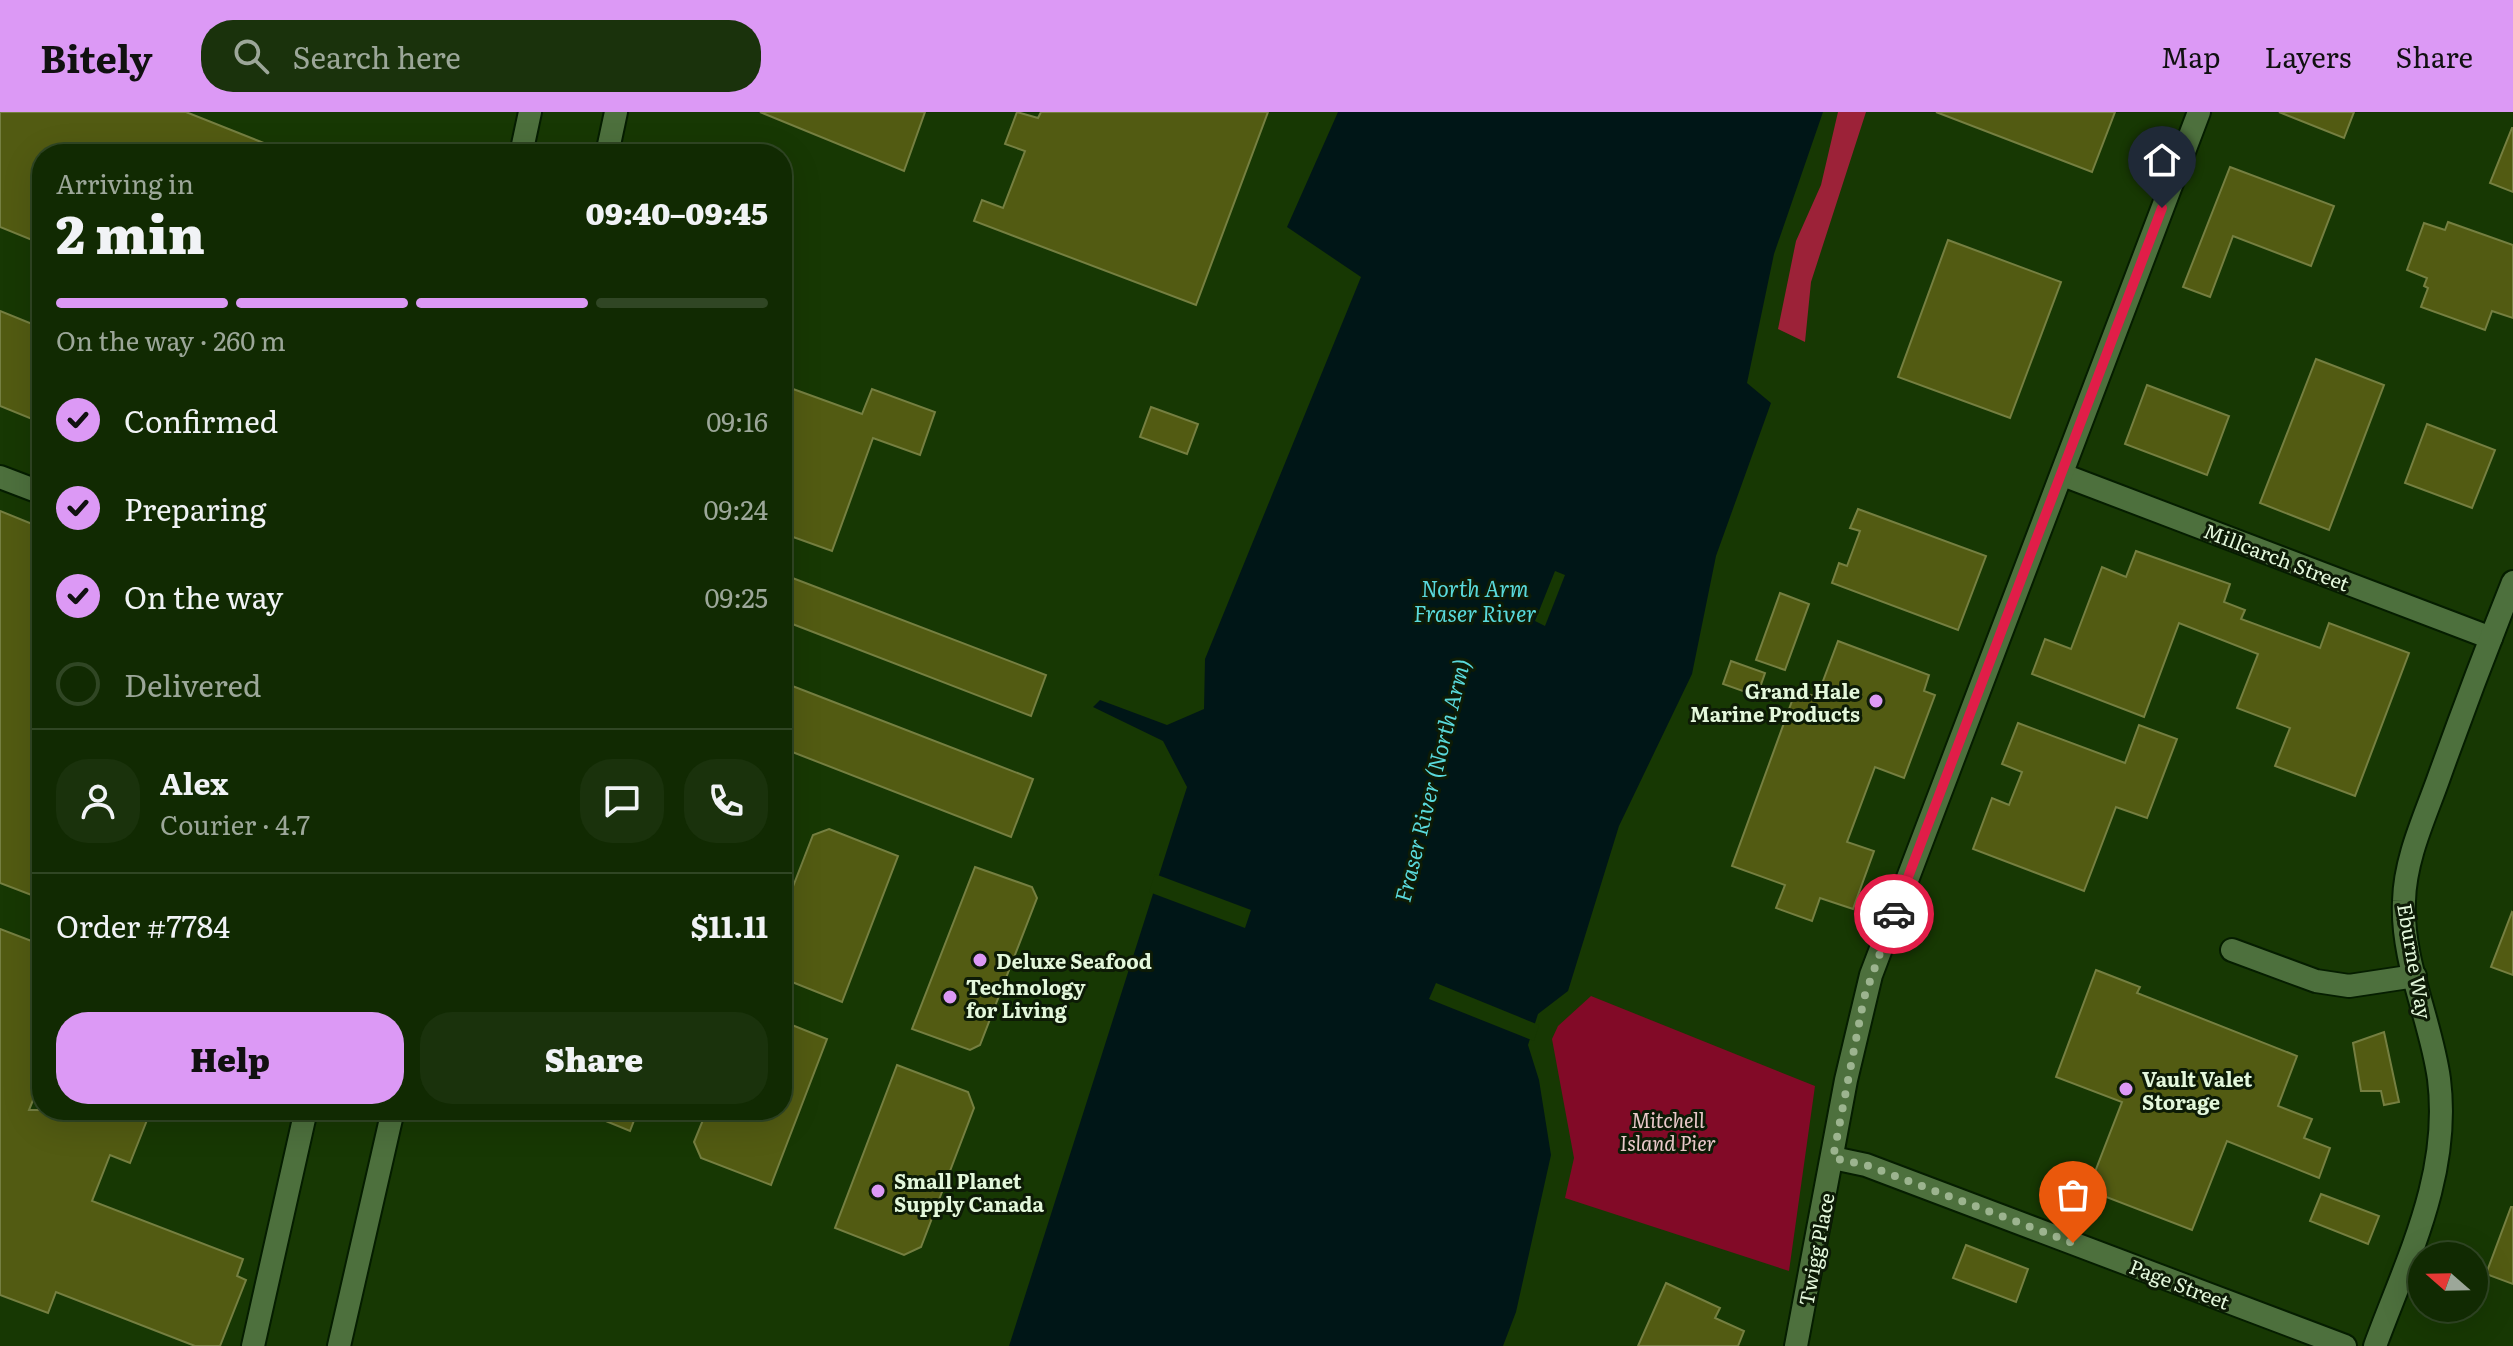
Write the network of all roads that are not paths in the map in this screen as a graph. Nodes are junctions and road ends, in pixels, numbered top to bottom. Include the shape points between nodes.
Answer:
1 (530, 112) edge
2 (616, 112) edge
3 (2199, 112) edge
4 (523, 144) edge
5 (609, 144) edge
6 (2063, 475) junction
7 (0, 477) edge
8 (32, 489) edge
9 (2513, 582) edge
10 (2491, 638) junction
11 (2232, 950) dead end
12 (2415, 976) junction
13 (304, 1120) edge
14 (391, 1120) edge
15 (1833, 1158) junction
16 (253, 1346) edge
17 (339, 1346) edge
18 (1796, 1346) edge
19 (2345, 1346) edge
20 (2375, 1346) edge

1 - 4 street
2 - 5 street
3 - 6 street, Twigg Place
6 - 10 street, Millcarch Street
6 - 15 street, Twigg Place via 1871,975
7 - 8 street
9 - 10 street, Eburne Way
10 - 12 street, Eburne Way via 2417,835 2405,881 2403,904
11 - 12 street via 2316,981 2349,986
12 - 20 street, Eburne Way via 2438,1078 2437,1169
13 - 16 street
14 - 17 street
15 - 18 street, Twigg Place
15 - 19 street, Page Street via 1866,1165

